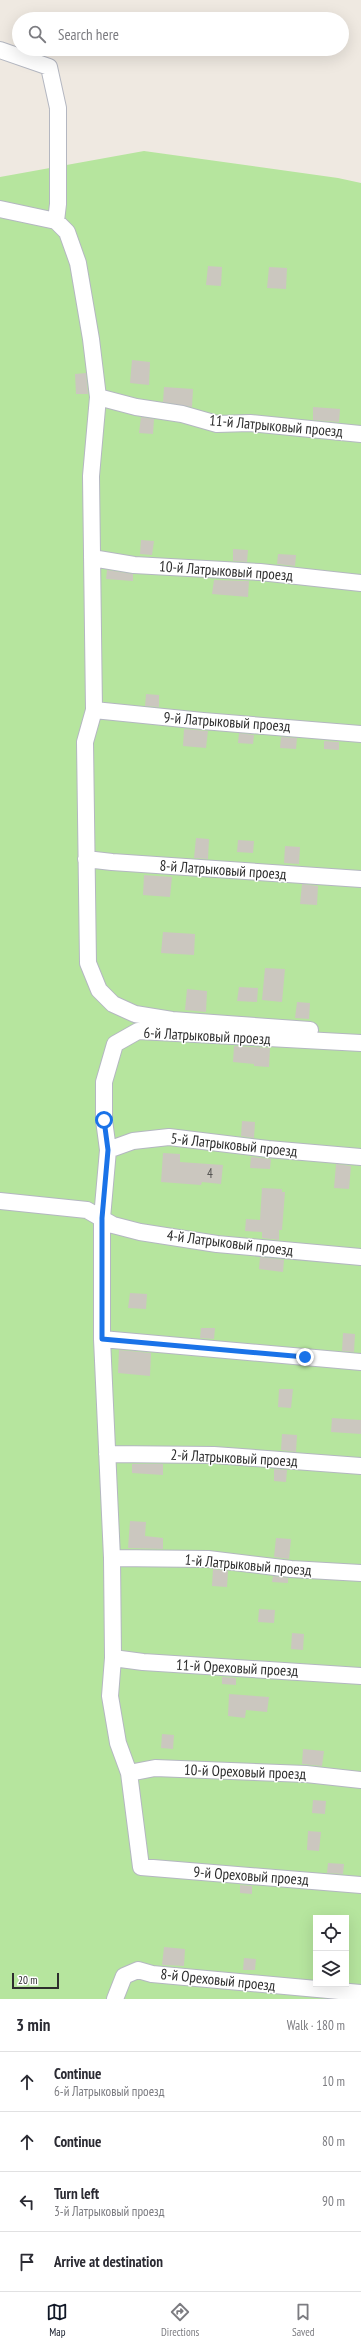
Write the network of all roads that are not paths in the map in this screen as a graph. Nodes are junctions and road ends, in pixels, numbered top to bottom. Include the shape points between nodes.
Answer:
1 (0, 50) edge
2 (12, 54) edge
3 (17, 56) edge
4 (0, 209) edge
5 (56, 221) junction
6 (98, 397) junction
7 (361, 434) edge
8 (92, 558) junction
9 (361, 583) edge
10 (94, 710) junction
11 (361, 734) edge
12 (86, 859) junction
13 (361, 879) edge
14 (361, 1033) edge
15 (361, 1043) edge
16 (108, 1150) junction
17 (361, 1157) edge
18 (0, 1201) edge
19 (102, 1218) junction
20 (361, 1257) edge
21 (102, 1339) junction
22 (361, 1362) edge
23 (107, 1454) junction
24 (361, 1466) edge
25 (112, 1558) junction
26 (361, 1573) edge
27 (113, 1658) junction
28 (361, 1676) edge
29 (129, 1773) junction
30 (361, 1780) edge
31 (141, 1867) joint
32 (361, 1885) edge
33 (361, 1993) edge
34 (115, 1999) edge

1 - 2 street
3 - 5 street via 49,67 58,108
4 - 5 street
5 - 6 street via 67,232 78,263
6 - 7 street, 11-й Латрыковый проезд via 136,407 182,414 217,424 250,423
6 - 8 street via 91,476
8 - 9 street, 10-й Латрыковый проезд via 134,565 260,572
8 - 10 street
10 - 11 street, 9-й Латрыковый проезд
10 - 12 street via 85,742
12 - 13 street, 8-й Латрыковый проезд
12 - 14 street via 88,963 99,990 113,1004 135,1014 172,1020
15 - 16 street, 6-й Латрыковый проезд via 138,1031 115,1044 104,1082 104,1120
16 - 17 street, 5-й Латрыковый проезд via 133,1141 169,1137
16 - 19 street, 6-й Латрыковый проезд
18 - 19 street, 4-й Латрыковый проезд via 87,1210
19 - 20 street, 4-й Латрыковый проезд via 114,1225 140,1232 217,1244
19 - 21 street, 6-й Латрыковый проезд
21 - 22 street
21 - 23 street, 6-й Латрыковый проезд
23 - 24 street, 2-й Латрыковый проезд via 214,1454
23 - 25 street, 6-й Латрыковый проезд
25 - 26 street, 1-й Латрыковый проезд via 208,1559 291,1569
25 - 27 street, 6-й Латрыковый проезд
27 - 28 street, 11-й Ореховый проезд
27 - 29 street, 6-й Латрыковый проезд via 110,1696 118,1743
29 - 30 street, 10-й Ореховый проезд via 156,1768 306,1774
29 - 31 street, 6-й Латрыковый проезд
31 - 32 street, 9-й Ореховый проезд
33 - 34 street, 8-й Ореховый проезд via 138,1970 124,1976

